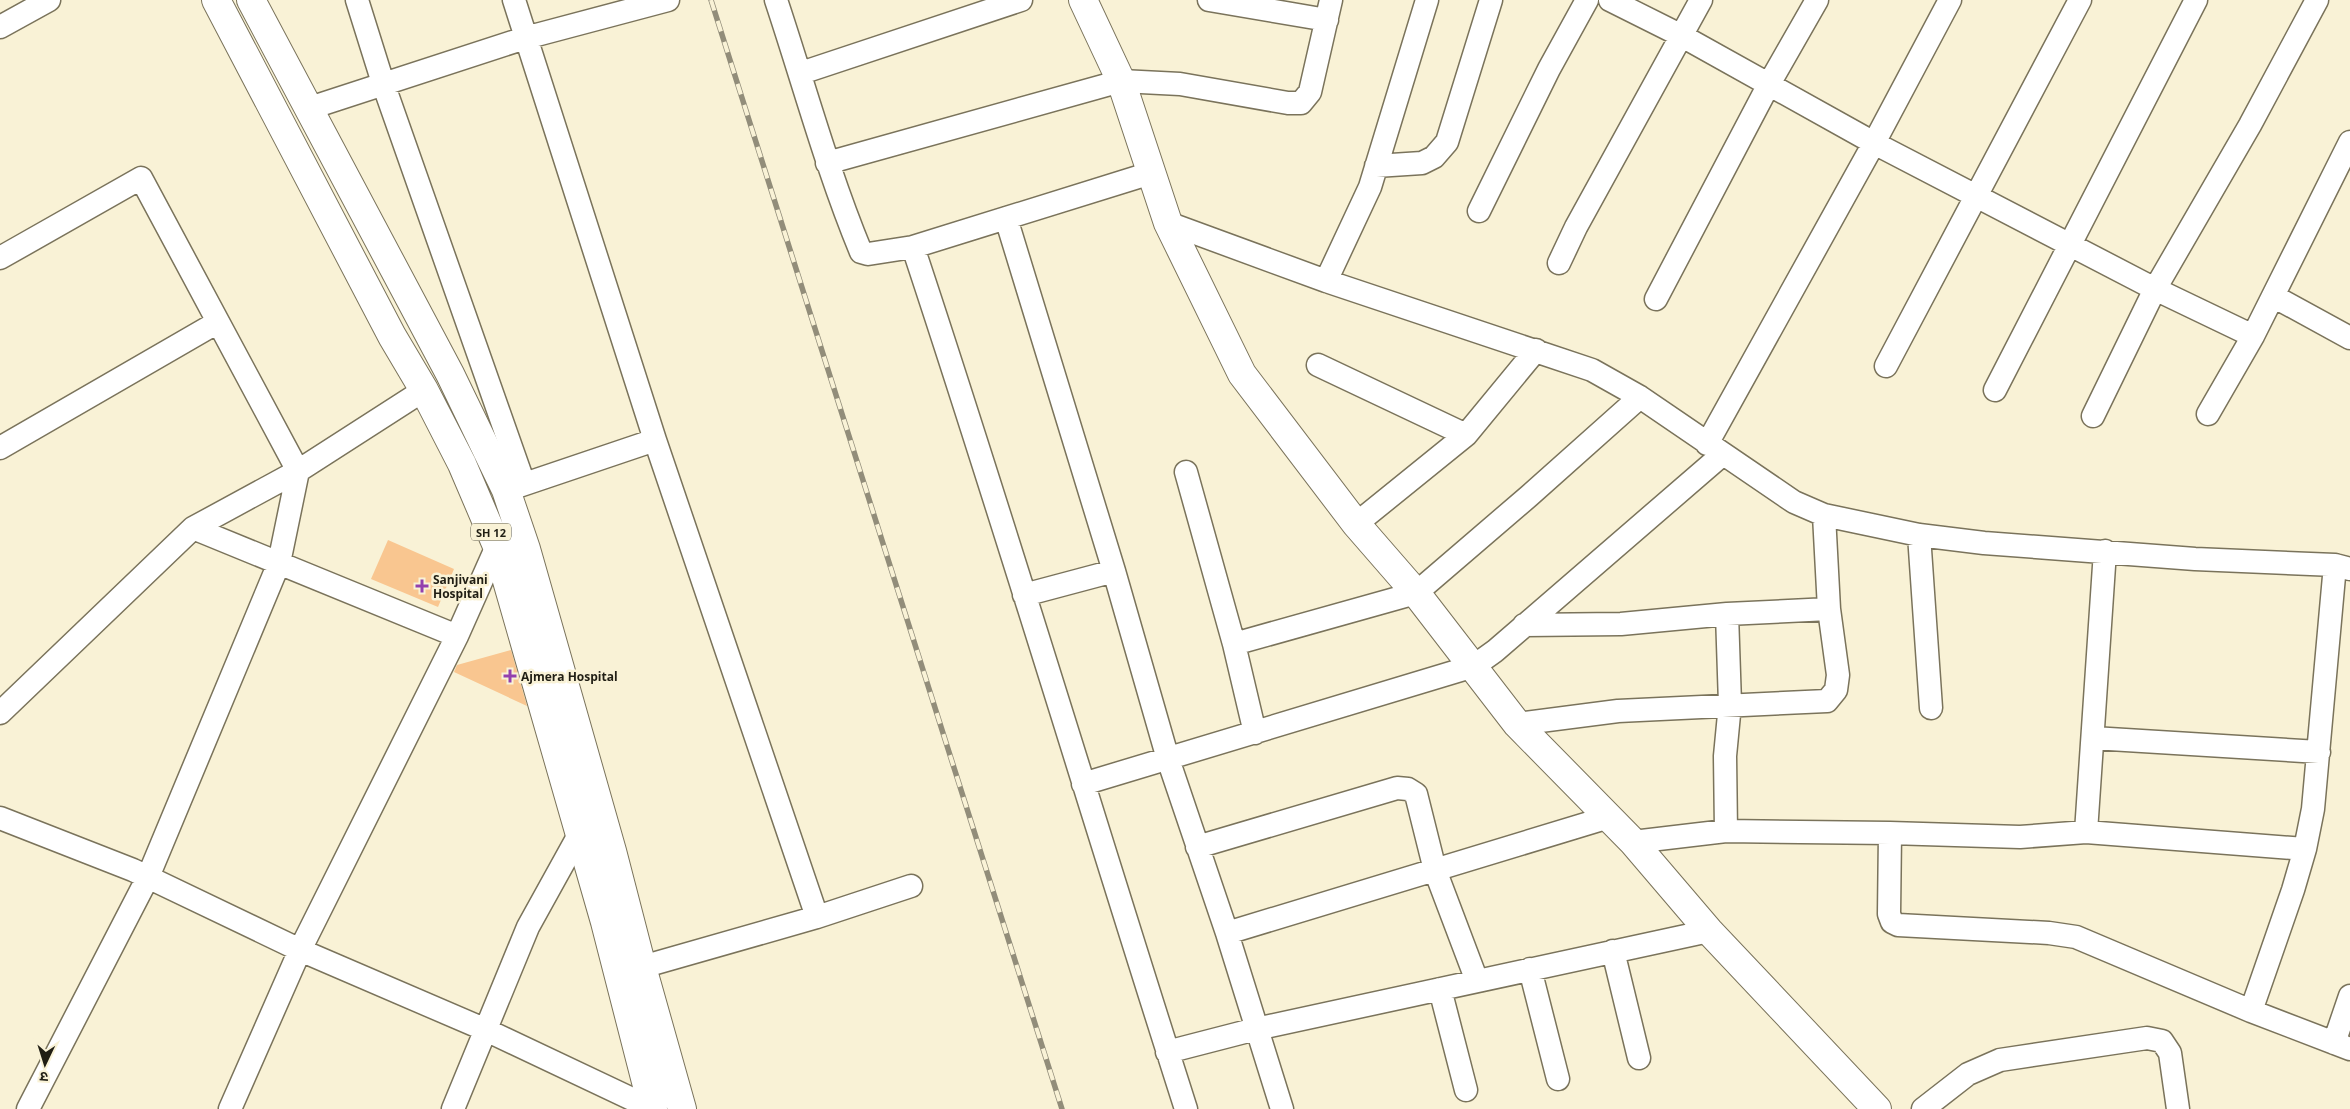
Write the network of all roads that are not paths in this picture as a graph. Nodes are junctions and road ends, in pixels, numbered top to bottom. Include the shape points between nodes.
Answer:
1 (216, 0) edge
2 (251, 0) edge
3 (357, 0) edge
4 (514, 0) edge
5 (668, 0) edge
6 (776, 0) edge
7 (1021, 0) edge
8 (1083, 0) edge
9 (1209, 0) edge
10 (1427, 0) edge
11 (1491, 0) edge
12 (1587, 0) edge
13 (1610, 0) edge
14 (1702, 0) edge
15 (1817, 0) edge
16 (1950, 0) edge
17 (2080, 0) edge
18 (2196, 0) edge
19 (2317, 0) edge
20 (46, 1) edge
21 (1329, 10) edge
22 (0, 27) edge
23 (1682, 36) junction
24 (525, 38) junction
25 (801, 73) junction
26 (1131, 81) junction
27 (383, 83) junction
28 (1769, 84) junction
29 (310, 108) junction
30 (2350, 142) edge
31 (1874, 143) junction
32 (827, 163) junction
33 (1151, 173) junction
34 (1370, 185) junction
35 (1978, 196) junction
36 (1479, 210) dead end
37 (1006, 218) junction
38 (1168, 223) junction
39 (2069, 244) junction
40 (914, 247) junction
41 (0, 258) edge
42 (1560, 263) dead end
43 (1326, 280) junction
44 (2155, 289) junction
45 (2273, 296) junction
46 (1656, 299) dead end
47 (218, 322) junction
48 (2253, 336) junction
49 (2350, 338) edge
50 (1536, 350) junction
51 (1318, 365) dead end
52 (1886, 366) dead end
53 (424, 390) junction
54 (1995, 390) dead end
55 (1640, 397) junction
56 (2208, 414) dead end
57 (2093, 416) dead end
58 (1466, 435) junction
59 (655, 440) junction
60 (0, 448) edge
61 (1715, 449) junction
62 (298, 471) junction
63 (1186, 472) dead end
64 (515, 487) junction
65 (1824, 515) junction
66 (1356, 524) junction
67 (193, 528) junction
68 (1918, 535) junction
69 (498, 546) junction
70 (2105, 551) junction
71 (279, 563) junction
72 (2342, 567) edge
73 (1114, 571) junction
74 (1416, 593) junction
75 (1024, 595) junction
76 (1829, 609) junction
77 (1726, 614) junction
78 (1524, 625) junction
79 (457, 636) junction
80 (1234, 644) junction
81 (1474, 666) junction
82 (1730, 704) junction
83 (1931, 708) dead end
84 (0, 713) edge
85 (1517, 724) junction
86 (1256, 733) junction
87 (2093, 738) junction
88 (2319, 752) junction
89 (1168, 759) junction
90 (1083, 784) junction
91 (1609, 817) junction
92 (0, 818) edge
93 (1726, 832) junction
94 (2086, 832) junction
95 (580, 833) junction
96 (1890, 833) junction
97 (1633, 842) junction
98 (1197, 847) junction
99 (2305, 849) junction
100 (1435, 870) junction
101 (148, 877) junction
102 (911, 886) dead end
103 (817, 918) junction
104 (1709, 931) junction
105 (1227, 933) junction
106 (300, 950) junction
107 (1613, 951) junction
108 (642, 967) junction
109 (1530, 969) junction
110 (1477, 981) junction
111 (1440, 989) junction
112 (2350, 996) edge
113 (2251, 1011) junction
114 (1256, 1029) junction
115 (486, 1030) junction
116 (2342, 1046) edge
117 (1167, 1052) junction
118 (1639, 1058) dead end
119 (1558, 1079) dead end
120 (1466, 1090) dead end
121 (650, 1108) edge
122 (28, 1109) edge
123 (230, 1109) edge
124 (453, 1109) edge
125 (682, 1109) edge
126 (1186, 1109) edge
127 (1282, 1109) edge
128 (1877, 1109) edge
129 (1922, 1109) edge
130 (2178, 1109) edge

1 - 53 main road, SH 12 via 392,336
2 - 29 main road, SH 12
3 - 27 street
4 - 24 street
5 - 24 street
6 - 25 street
7 - 25 street
8 - 26 main road
9 - 21 street
10 - 34 street
11 - 34 street via 1447,142 1434,157 1422,164
12 - 36 street
13 - 23 street
14 - 23 street
15 - 28 street
16 - 31 street
17 - 35 street
18 - 39 street
19 - 44 street
20 - 22 street
21 - 26 street via 1310,92 1301,103 1180,84
23 - 28 street
23 - 42 street via 1576,227
24 - 27 street
24 - 59 street
25 - 32 street
26 - 32 street
26 - 33 main road via 1134,116
27 - 29 street
27 - 64 street
28 - 31 street
28 - 46 street
29 - 64 main road, SH 12 via 450,374
30 - 45 street
31 - 35 street
31 - 61 street via 1725,409
32 - 40 street via 861,252 868,254
33 - 37 street
33 - 38 main road
34 - 43 street
35 - 39 street
35 - 52 street
37 - 40 street
37 - 73 street
38 - 43 street
38 - 66 main road via 1242,374
39 - 44 street
39 - 54 street
40 - 75 street via 984,458
41 - 47 street via 141,178
43 - 50 street
44 - 48 street
44 - 57 street
45 - 48 street
45 - 49 street
47 - 60 street
47 - 62 street
48 - 56 street
50 - 55 street via 1592,370
50 - 58 street
51 - 58 street
53 - 62 street
53 - 69 main road, SH 12 via 462,464
55 - 61 street
55 - 74 street
58 - 66 street
59 - 64 street
59 - 103 street
61 - 65 street via 1794,502
61 - 78 street
62 - 67 street
62 - 71 street
63 - 80 street
64 - 108 main road, SH 12 via 526,549 610,842
65 - 68 street
65 - 76 street
66 - 74 main road
67 - 71 street
67 - 84 street
68 - 70 street
68 - 83 street
69 - 79 street
69 - 95 main road, SH 12
70 - 72 street
70 - 87 street
71 - 79 street
71 - 101 street
72 - 88 street
73 - 75 street
73 - 89 street
74 - 80 street
74 - 81 main road
75 - 90 street
76 - 77 street
76 - 82 street via 1838,676 1836,690 1827,701
77 - 78 street via 1621,624
77 - 82 street
78 - 81 street
79 - 106 street
80 - 86 street
81 - 85 main road
81 - 86 street
82 - 85 street via 1618,712
82 - 93 street via 1724,756
85 - 91 main road
86 - 89 street
87 - 88 street
87 - 94 street
88 - 99 street
89 - 90 street
89 - 98 street
90 - 117 street
91 - 97 main road
91 - 100 street
92 - 101 street
93 - 96 street
93 - 97 street
94 - 96 street via 2020,837
94 - 99 street
95 - 115 street via 528,927
95 - 121 main road, SH 12
96 - 113 street via 1889,914 1892,922 1898,925 2076,937
97 - 104 main road
98 - 100 street via 1397,788 1408,789 1416,794
98 - 105 street
99 - 113 street
100 - 105 street
100 - 110 street
101 - 106 street
101 - 122 street
102 - 103 street
103 - 108 street
104 - 107 street
104 - 128 main road
105 - 114 street
106 - 115 street
106 - 123 street
107 - 109 street
107 - 118 street
108 - 125 main road, SH 12
109 - 110 street
109 - 119 street
110 - 111 street
111 - 114 street
111 - 120 street
112 - 116 street
113 - 116 street
114 - 117 street
114 - 127 street
115 - 121 street
115 - 124 street
117 - 126 street
129 - 130 street via 1968,1074 2000,1060 2147,1038 2162,1041 2170,1053

